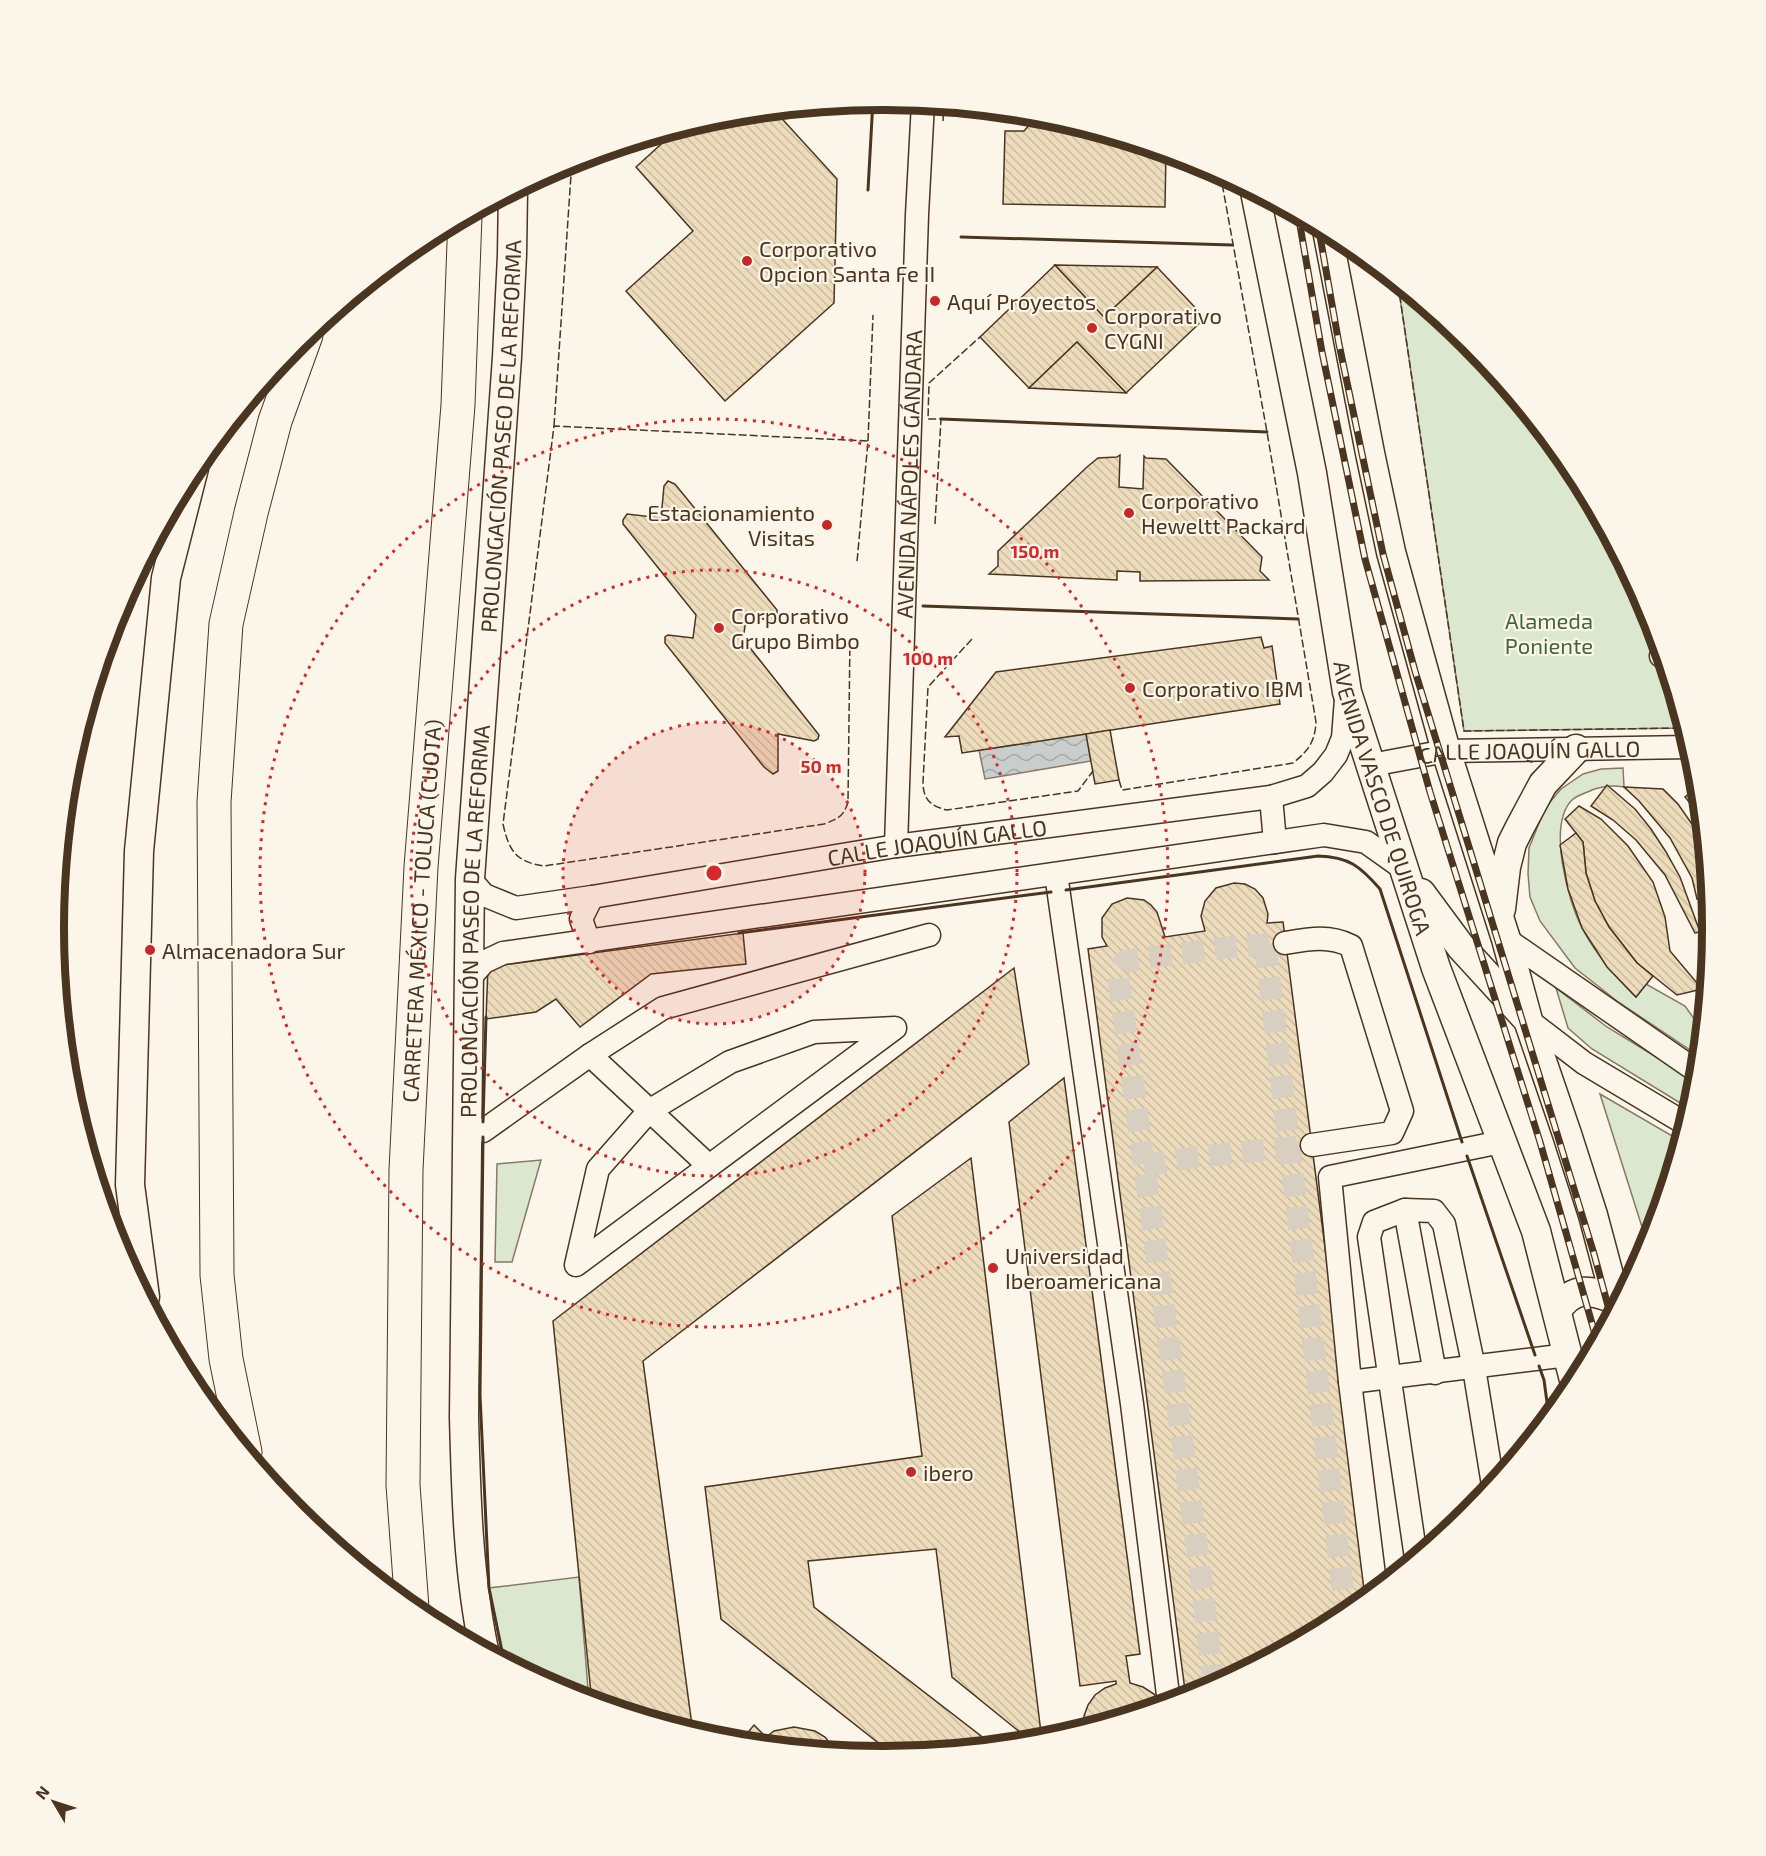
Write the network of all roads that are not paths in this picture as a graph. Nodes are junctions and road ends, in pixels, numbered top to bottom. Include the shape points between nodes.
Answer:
1 (923, 111) edge
2 (513, 198) edge
3 (1258, 201) edge
4 (465, 225) edge
5 (1329, 242) edge
6 (299, 354) edge
7 (186, 499) edge
8 (1347, 692) junction
9 (1681, 747) edge
10 (1576, 749) junction
11 (1446, 751) junction
12 (1371, 765) junction
13 (1271, 797) junction
14 (1275, 842) junction
15 (896, 846) junction
16 (1404, 869) junction
17 (1056, 874) junction
18 (470, 879) junction
19 (592, 897) junction
20 (1503, 929) junction
21 (929, 935) dead end
22 (589, 942) junction
23 (1286, 943) tunnel mouth
24 (468, 980) junction
25 (1528, 1020) junction
26 (590, 1055) junction
27 (1689, 1066) edge
28 (649, 1111) junction
29 (1679, 1120) edge
30 (466, 1132) junction
31 (1501, 1142) junction
32 (1312, 1145) tunnel mouth
33 (709, 1166) junction
34 (1405, 1210) junction
35 (142, 1274) edge
36 (1614, 1295) edge
37 (1612, 1300) edge
38 (1557, 1310) junction
39 (1568, 1355) junction
40 (1474, 1368) junction
41 (1572, 1370) edge
42 (1435, 1373) junction
43 (1390, 1376) junction
44 (1350, 1382) junction
45 (241, 1435) edge
46 (1491, 1475) edge
47 (1415, 1550) edge
48 (1375, 1582) edge
49 (411, 1596) edge
50 (483, 1642) edge
51 (1168, 1695) edge

1 - 15 street, AVENIDA NÁPOLES GÁNDARA
2 - 18 main road, PROLONGACIÓN PASEO DE LA REFORMA via 507,357
3 - 8 main road, AVENIDA VASCO DE QUIROGA via 1312,473
4 - 49 highway, CARRETERA MÉXICO - TOLUCA (CUOTA) via 458,405 422,867 406,1170 403,1485
5 - 11 main road via 1391,552
6 - 45 highway via 275,421 226,624 214,802 217,1275 225,1359
7 - 35 main road via 166,578 139,851 130,1185
8 - 12 main road, AVENIDA VASCO DE QUIROGA
8 - 13 street, CALLE JOAQUÍN GALLO via 1343,738 1336,755 1307,786
9 - 10 street, CALLE JOAQUÍN GALLO
10 - 11 street, CALLE JOAQUÍN GALLO
10 - 20 main road via 1543,784 1512,843 1506,867
11 - 12 street, CALLE JOAQUÍN GALLO
11 - 20 main road
12 - 16 main road, AVENIDA VASCO DE QUIROGA
13 - 14 street
13 - 15 street, CALLE JOAQUÍN GALLO
14 - 16 street via 1324,835 1357,840 1366,842
14 - 17 street
15 - 19 street, CALLE JOAQUÍN GALLO
16 - 25 main road via 1461,947
16 - 31 main road, AVENIDA VASCO DE QUIROGA
17 - 22 street
17 - 51 street via 1132,1404
18 - 19 street, CALLE JOAQUÍN GALLO via 484,895 516,908
18 - 24 main road, PROLONGACIÓN PASEO DE LA REFORMA
19 - 22 street via 581,919
20 - 25 main road
20 - 27 street
21 - 26 street via 663,1008
22 - 24 street via 503,953 484,962
23 - 32 street via 1337,939 1351,946 1402,1111 1392,1133
24 - 30 main road, PROLONGACIÓN PASEO DE LA REFORMA
25 - 29 street via 1584,1063
25 - 36 main road via 1568,1134
26 - 28 street
26 - 30 street via 483,1131
28 - 33 street
28 - 33 street via 598,1169 576,1265
28 - 33 street via 730,1062 814,1032 895,1028
30 - 50 main road, PROLONGACIÓN PASEO DE LA REFORMA via 466,1494 470,1557
31 - 38 main road, AVENIDA VASCO DE QUIROGA via 1536,1232
31 - 44 street via 1330,1177
34 - 40 street via 1434,1211 1444,1224
34 - 42 street
34 - 43 street via 1374,1222 1369,1237
37 - 38 main road via 1582,1291 1573,1294
38 - 39 main road, AVENIDA VASCO DE QUIROGA
39 - 40 street
39 - 41 main road, AVENIDA VASCO DE QUIROGA
40 - 42 street
40 - 46 street
42 - 43 street
43 - 44 street
43 - 47 street
44 - 48 street

